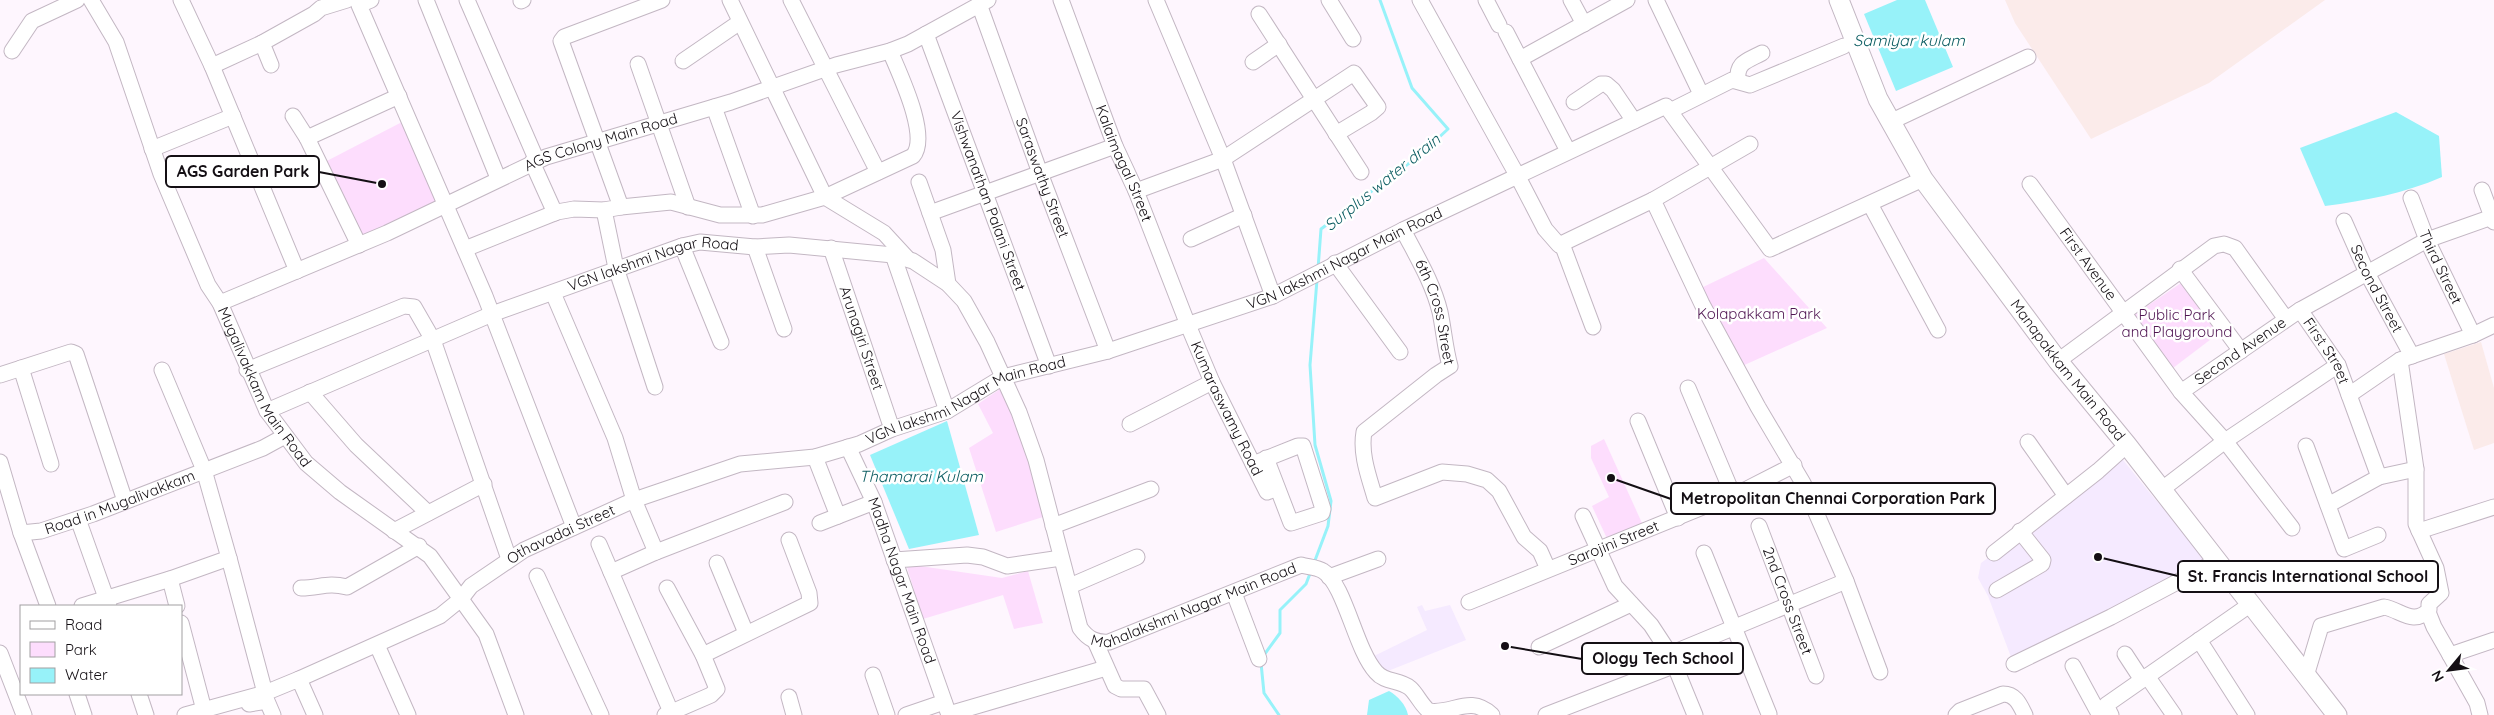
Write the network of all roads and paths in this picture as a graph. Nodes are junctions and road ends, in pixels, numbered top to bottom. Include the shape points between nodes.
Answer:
1 (77, 0) edge
2 (91, 0) edge
3 (181, 0) edge
4 (426, 0) edge
5 (467, 0) edge
6 (662, 0) edge
7 (730, 0) edge
8 (791, 0) edge
9 (1061, 0) edge
10 (1156, 0) edge
11 (1329, 0) edge
12 (1420, 0) edge
13 (1486, 0) edge
14 (1571, 0) edge
15 (1627, 0) edge
16 (1656, 0) edge
17 (1839, 0) edge
18 (358, 1) edge
19 (983, 2) edge
20 (1259, 14) dead end
21 (740, 22) junction
22 (1584, 24) junction
23 (926, 34) junction
24 (1353, 39) dead end
25 (262, 43) junction
26 (1279, 44) junction
27 (1844, 46) dead end
28 (12, 50) dead end
29 (890, 50) junction
30 (1762, 53) dead end
31 (2028, 57) dead end
32 (1520, 59) junction
33 (683, 61) dead end
34 (1253, 62) dead end
35 (638, 64) dead end
36 (271, 65) dead end
37 (212, 66) junction
38 (826, 68) junction
39 (1738, 81) junction
40 (772, 86) junction
41 (1700, 94) junction
42 (400, 96) junction
43 (1315, 99) junction
44 (1574, 102) dead end
45 (714, 107) junction
46 (1670, 111) junction
47 (233, 116) junction
48 (293, 116) dead end
49 (1634, 121) junction
50 (1890, 122) junction
51 (659, 123) junction
52 (1336, 134) junction
53 (307, 138) junction
54 (598, 142) junction
55 (1750, 144) dead end
56 (1114, 146) junction
57 (152, 150) junction
58 (1568, 151) junction
59 (1223, 159) junction
60 (534, 162) junction
61 (1711, 168) junction
62 (878, 172) junction
63 (1361, 172) dead end
64 (1040, 173) junction
65 (1517, 175) junction
66 (498, 178) junction
67 (1922, 178) junction
68 (919, 182) dead end
69 (2030, 184) dead end
70 (2482, 190) dead end
71 (1136, 191) junction
72 (985, 192) junction
73 (825, 197) junction
74 (2411, 198) dead end
75 (1653, 200) junction
76 (446, 204) junction
77 (1870, 204) junction
78 (621, 207) junction
79 (688, 207) junction
80 (604, 210) junction
81 (555, 213) junction
82 (930, 213) junction
83 (1244, 215) junction
84 (753, 216) junction
85 (2493, 220) edge
86 (2344, 221) dead end
87 (1403, 230) junction
88 (1191, 239) dead end
89 (2427, 240) junction
90 (1562, 244) junction
91 (359, 245) junction
92 (682, 246) junction
93 (755, 247) junction
94 (831, 248) junction
95 (465, 249) junction
96 (892, 254) junction
97 (908, 259) junction
98 (1329, 266) junction
99 (616, 268) junction
100 (2180, 268) junction
101 (297, 271) junction
102 (2367, 273) junction
103 (948, 284) junction
104 (553, 293) junction
105 (1273, 296) junction
106 (220, 303) junction
107 (2300, 310) junction
108 (2123, 311) junction
109 (492, 314) junction
110 (2286, 319) junction
111 (1188, 325) junction
112 (2494, 326) edge
113 (1593, 327) dead end
114 (784, 329) dead end
115 (1938, 330) dead end
116 (2472, 335) junction
117 (433, 340) junction
118 (721, 342) dead end
119 (1108, 351) junction
120 (2241, 351) junction
121 (1400, 352) dead end
122 (2406, 358) junction
123 (2058, 361) junction
124 (2338, 365) junction
125 (1049, 366) junction
126 (21, 368) junction
127 (162, 370) dead end
128 (248, 370) junction
129 (0, 375) edge
130 (1003, 377) junction
131 (1212, 382) junction
132 (656, 386) dead end
133 (1688, 388) dead end
134 (310, 392) junction
135 (2181, 392) junction
136 (2349, 395) junction
137 (267, 411) junction
138 (946, 411) junction
139 (1638, 421) dead end
140 (1130, 424) dead end
141 (892, 429) junction
142 (285, 436) junction
143 (2225, 441) junction
144 (2028, 442) dead end
145 (2127, 444) junction
146 (2306, 446) dead end
147 (848, 447) junction
148 (815, 457) junction
149 (1259, 461) junction
150 (0, 462) edge
151 (51, 464) dead end
152 (1794, 465) junction
153 (2416, 469) junction
154 (204, 470) junction
155 (2379, 477) junction
156 (484, 484) junction
157 (1151, 489) dead end
158 (2161, 490) junction
159 (1733, 495) junction
160 (2066, 496) junction
161 (634, 500) junction
162 (125, 501) junction
163 (785, 502) dead end
164 (874, 502) junction
165 (2328, 505) junction
166 (2494, 507) edge
167 (428, 513) junction
168 (838, 516) junction
169 (1583, 516) dead end
170 (1678, 518) junction
171 (78, 519) junction
172 (820, 523) dead end
173 (1053, 526) junction
174 (1759, 526) dead end
175 (574, 527) junction
176 (2292, 528) dead end
177 (394, 531) junction
178 (2020, 531) junction
179 (2419, 531) junction
180 (21, 533) junction
181 (2378, 535) dead end
182 (789, 540) dead end
183 (599, 544) dead end
184 (418, 546) junction
185 (1598, 549) junction
186 (656, 552) junction
187 (1704, 553) dead end
188 (1994, 553) dead end
189 (1137, 557) dead end
190 (229, 558) junction
191 (1061, 558) junction
192 (1378, 558) dead end
193 (509, 559) junction
194 (894, 560) junction
195 (2217, 561) junction
196 (717, 563) dead end
197 (1545, 570) junction
198 (611, 572) junction
199 (537, 576) dead end
200 (1329, 577) junction
201 (170, 580) junction
202 (1846, 581) junction
203 (1070, 586) junction
204 (301, 588) dead end
205 (667, 588) dead end
206 (1997, 590) dead end
207 (1234, 593) junction
208 (462, 599) junction
209 (107, 602) edge
210 (1469, 602) dead end
211 (1631, 604) junction
212 (1789, 604) junction
213 (2251, 604) junction
214 (48, 605) edge
215 (88, 605) edge
216 (177, 605) edge
217 (2428, 612) junction
218 (182, 626) edge
219 (1735, 628) junction
220 (746, 633) junction
221 (2199, 640) junction
222 (2494, 640) edge
223 (1094, 641) junction
224 (377, 645) junction
225 (1539, 647) dead end
226 (0, 654) edge
227 (2125, 654) dead end
228 (703, 655) junction
229 (2450, 655) junction
230 (1259, 659) dead end
231 (1672, 660) junction
232 (2014, 664) dead end
233 (2073, 666) dead end
234 (1106, 668) junction
235 (1880, 672) dead end
236 (873, 675) dead end
237 (1816, 676) dead end
238 (2306, 676) junction
239 (2144, 678) junction
240 (299, 679) junction
241 (265, 693) junction
242 (77, 695) edge
243 (139, 695) edge
244 (789, 697) dead end
245 (947, 710) edge
246 (677, 712) edge
247 (2102, 712) edge
248 (208, 713) edge
249 (1769, 714) edge
250 (24, 715) edge
251 (84, 715) edge
252 (146, 715) edge
253 (185, 715) edge
254 (273, 715) edge
255 (315, 715) edge
256 (408, 715) edge
257 (516, 715) edge
258 (601, 715) edge
259 (794, 715) edge
260 (887, 715) edge
261 (906, 715) edge
262 (1158, 715) edge
263 (1492, 715) edge
264 (1546, 715) edge
265 (1695, 715) edge
266 (1956, 715) edge
267 (2025, 715) edge
268 (2174, 715) edge
269 (2247, 715) edge
270 (2337, 715) edge
271 (2480, 715) edge

1 - 28 street via 32,21
2 - 57 street, Mugalivakkam Main Road via 116,42
3 - 37 street
4 - 66 street
5 - 60 street
6 - 54 street via 562,39 563,51
7 - 21 street
8 - 38 street
9 - 56 street, Kalaimagal Street
10 - 59 street
11 - 24 street
12 - 65 street
13 - 32 street
14 - 22 street
15 - 22 street
16 - 41 street
17 - 50 main road, Manapakkam Main Road
18 - 25 street via 321,8
18 - 42 street
19 - 23 street, AGS Colony Main Road
19 - 64 street, Saraswathy Street
20 - 26 street
21 - 33 street
21 - 40 street
22 - 32 street
23 - 29 street, AGS Colony Main Road
23 - 72 street, Vishwanathan Palani Street
25 - 36 street
25 - 37 street
26 - 34 street
26 - 43 street
27 - 39 street via 1750,85
29 - 38 street, AGS Colony Main Road
29 - 62 street via 916,121 919,140 918,150 913,156
30 - 39 street via 1739,66 1736,71
31 - 50 street
32 - 58 street
35 - 51 street
37 - 47 street
38 - 40 street, AGS Colony Main Road
38 - 62 street
39 - 41 street via 1732,80
40 - 45 street, AGS Colony Main Road
40 - 73 street
41 - 46 street
42 - 53 street
42 - 76 street
43 - 52 street
43 - 52 street via 1354,73 1377,104 1376,110
43 - 59 street
44 - 49 street via 1606,84
45 - 51 street, AGS Colony Main Road
45 - 84 street
46 - 49 street, VGN lakshmi Nagar Main Road via 1666,106
46 - 61 street
47 - 57 street
47 - 101 street
48 - 53 street
49 - 58 street, VGN lakshmi Nagar Main Road
50 - 67 main road, Manapakkam Main Road
51 - 54 street, AGS Colony Main Road
51 - 79 street
52 - 63 street
53 - 91 street
54 - 60 street, AGS Colony Main Road
54 - 78 street
55 - 61 street
56 - 64 street
56 - 71 street, Kalaimagal Street
57 - 106 street, Mugalivakkam Main Road via 208,285
58 - 65 street, VGN lakshmi Nagar Main Road
59 - 71 street
59 - 83 street
60 - 66 street, AGS Colony Main Road
60 - 81 street
61 - 75 street
61 - 77 street via 1770,250
62 - 73 street
64 - 72 street
64 - 119 street, Saraswathy Street
65 - 87 street, VGN lakshmi Nagar Main Road
65 - 90 street via 1545,229 1559,245
66 - 76 street, AGS Colony Main Road
67 - 77 street
67 - 123 main road, Manapakkam Main Road
68 - 82 street
69 - 108 street, First Avenue
70 - 85 street
71 - 111 street, Kalaimagal Street
72 - 82 street
72 - 125 street, Vishwanathan Palani Street
73 - 84 street
73 - 97 street via 884,233
74 - 89 street, Third Street
75 - 90 street
75 - 152 street via 1702,304
76 - 91 street, AGS Colony Main Road
76 - 95 street
77 - 115 street
78 - 79 street via 671,202
78 - 80 street
79 - 84 street via 720,215
80 - 81 street via 574,209
80 - 99 street
81 - 95 street
82 - 103 street via 945,257
83 - 88 street
83 - 105 street
85 - 89 street, Second Avenue
86 - 102 street, Second Street
87 - 98 street, VGN lakshmi Nagar Main Road
87 - 197 street, 6th Cross Street via 1428,278 1440,313 1450,366 1364,432 1362,441 1375,498 1442,472 1467,474 1493,485 1524,537 1540,551
89 - 102 street, Second Avenue
89 - 116 street, Third Street
90 - 113 street
91 - 101 street, AGS Colony Main Road
92 - 93 street, VGN lakshmi Nagar Road via 700,242
92 - 99 street, VGN lakshmi Nagar Road
92 - 118 street
93 - 94 street, VGN lakshmi Nagar Road
93 - 114 street
94 - 96 street, VGN lakshmi Nagar Road
94 - 141 street, Arunagiri Street
95 - 109 street
96 - 97 street, VGN lakshmi Nagar Road
96 - 138 street
97 - 103 street, VGN lakshmi Nagar Road
98 - 105 street, VGN lakshmi Nagar Main Road
98 - 121 street
99 - 104 street, VGN lakshmi Nagar Road
99 - 132 street
100 - 108 street
100 - 110 street via 2214,246 2224,244 2235,248
100 - 120 street
101 - 106 street, AGS Colony Main Road
102 - 107 street, Second Avenue
102 - 122 street, Second Street
103 - 130 street, VGN lakshmi Nagar Road via 964,301
104 - 109 street, VGN lakshmi Nagar Road
104 - 161 street via 615,438
105 - 111 street, VGN lakshmi Nagar Main Road
106 - 128 street, Mugalivakkam Main Road
107 - 110 street, Second Avenue
107 - 124 street, First Street
108 - 123 street
108 - 135 street, First Avenue
109 - 117 street, VGN lakshmi Nagar Road
109 - 175 street
110 - 120 street, Second Avenue
111 - 119 street, VGN lakshmi Nagar Main Road
111 - 131 street, Kumaraswamy Road
112 - 116 street
116 - 122 street
117 - 128 street via 418,311 408,305
117 - 134 street, VGN lakshmi Nagar Road
117 - 156 street
119 - 125 street, VGN lakshmi Nagar Main Road
120 - 135 street, Second Avenue
122 - 136 street
122 - 153 street
123 - 145 main road, Manapakkam Main Road
124 - 136 street, First Street
124 - 143 street
125 - 130 street, VGN lakshmi Nagar Main Road
126 - 129 street
126 - 151 street
126 - 162 street via 71,352 76,354
127 - 154 street
128 - 137 street, Mugalivakkam Main Road
130 - 138 street, VGN lakshmi Nagar Main Road
130 - 173 street, Mahalakshmi Nagar Main Road via 1036,460
131 - 140 street
131 - 149 street, Kumaraswamy Road
133 - 159 street
134 - 137 street, VGN lakshmi Nagar Road
134 - 167 street via 356,445
135 - 143 street, First Avenue
136 - 155 street, First Street
137 - 142 street, Mugalivakkam Main Road
138 - 141 street, VGN lakshmi Nagar Main Road
139 - 170 street
141 - 147 street, VGN lakshmi Nagar Main Road
142 - 154 street, Road in Mugalivakkam via 263,448
142 - 177 street, Mugalivakkam Main Road via 306,463
143 - 158 street
143 - 176 street, First Avenue
144 - 160 street
145 - 158 main road, Manapakkam Main Road
145 - 160 street
146 - 165 street
147 - 148 street, Othavadai Street
147 - 164 street, Madha Nagar Main Road
148 - 161 street, Othavadai Street via 740,464
148 - 168 street
149 - 149 street, Kumaraswamy Road via 1292,524 1323,511 1303,446
150 - 180 street
152 - 159 street, Sarojini Street
152 - 202 street
153 - 155 street
153 - 179 street via 2415,518
154 - 162 street, Road in Mugalivakkam
154 - 190 street
155 - 165 street
156 - 167 street
156 - 193 street
157 - 173 street
158 - 195 main road, Manapakkam Main Road
159 - 170 street, Sarojini Street
160 - 178 street
161 - 175 street, Othavadai Street
161 - 186 street
162 - 171 street, Road in Mugalivakkam
163 - 186 street
164 - 168 street
164 - 194 street, Madha Nagar Main Road
165 - 181 street via 2344,549
166 - 179 street
167 - 177 street
168 - 172 street
169 - 185 street
170 - 185 street, Sarojini Street
171 - 180 street, Road in Mugalivakkam via 42,531
171 - 209 street
173 - 191 street, Mahalakshmi Nagar Main Road
174 - 212 street, 2nd Cross Street
175 - 193 street, Othavadai Street
177 - 184 street, Mugalivakkam Main Road
178 - 188 street
178 - 206 street via 2043,560 2042,564
179 - 217 street via 2442,588 2429,604
180 - 214 street
182 - 220 street via 810,603
183 - 198 street
184 - 204 street via 347,587 331,583 317,588
184 - 208 street, Mugalivakkam Main Road via 430,556
185 - 197 street, Sarojini Street
185 - 211 street via 1615,586
186 - 198 street
187 - 219 street
189 - 203 street
190 - 201 street
190 - 241 street
191 - 194 street via 1007,566 967,555
191 - 203 street, Mahalakshmi Nagar Main Road
192 - 200 street
193 - 208 street, Othavadai Street via 471,586
194 - 245 street, Madha Nagar Main Road
195 - 213 main road, Manapakkam Main Road
195 - 232 street
196 - 220 street
197 - 210 street, Sarojini Street
198 - 246 street
199 - 258 street
200 - 207 street, Mahalakshmi Nagar Main Road via 1316,568 1301,565
200 - 263 street, Mahalakshmi Nagar Main Road via 1366,655 1382,678 1410,688 1429,711 1442,712 1468,705 1483,708
201 - 209 street
201 - 216 street
202 - 212 street
202 - 235 street
203 - 223 street, Mahalakshmi Nagar Main Road via 1080,628
205 - 228 street
207 - 223 street, Mahalakshmi Nagar Main Road via 1109,642
207 - 230 street
208 - 224 street, Othavadai Street via 440,616
208 - 257 street, Mugalivakkam Main Road via 486,634
209 - 215 street
211 - 225 street
211 - 231 street via 1651,624
212 - 219 street
212 - 237 street, 2nd Cross Street
213 - 221 street
213 - 238 main road, Manapakkam Main Road
217 - 229 street
217 - 238 street via 2414,618 2388,607 2378,607 2321,626
218 - 248 street
219 - 231 street
219 - 249 street
220 - 228 street
221 - 239 street
221 - 269 street
222 - 229 street
223 - 234 street
224 - 240 street, Othavadai Street
224 - 256 street
226 - 250 street
227 - 239 street
228 - 246 street via 717,688 712,694
229 - 271 street via 2477,702
231 - 264 street
231 - 265 street
233 - 247 street
234 - 245 street
234 - 262 street via 1117,688 1146,691
236 - 260 street
238 - 270 main road, Manapakkam Main Road
239 - 247 street
239 - 268 street
240 - 241 street, Othavadai Street
240 - 255 street
241 - 248 street, Othavadai Street
242 - 251 street
243 - 252 street
244 - 259 street
245 - 261 street
248 - 253 street
248 - 254 street via 267,701
266 - 267 street via 2004,694 2010,694 2017,700

